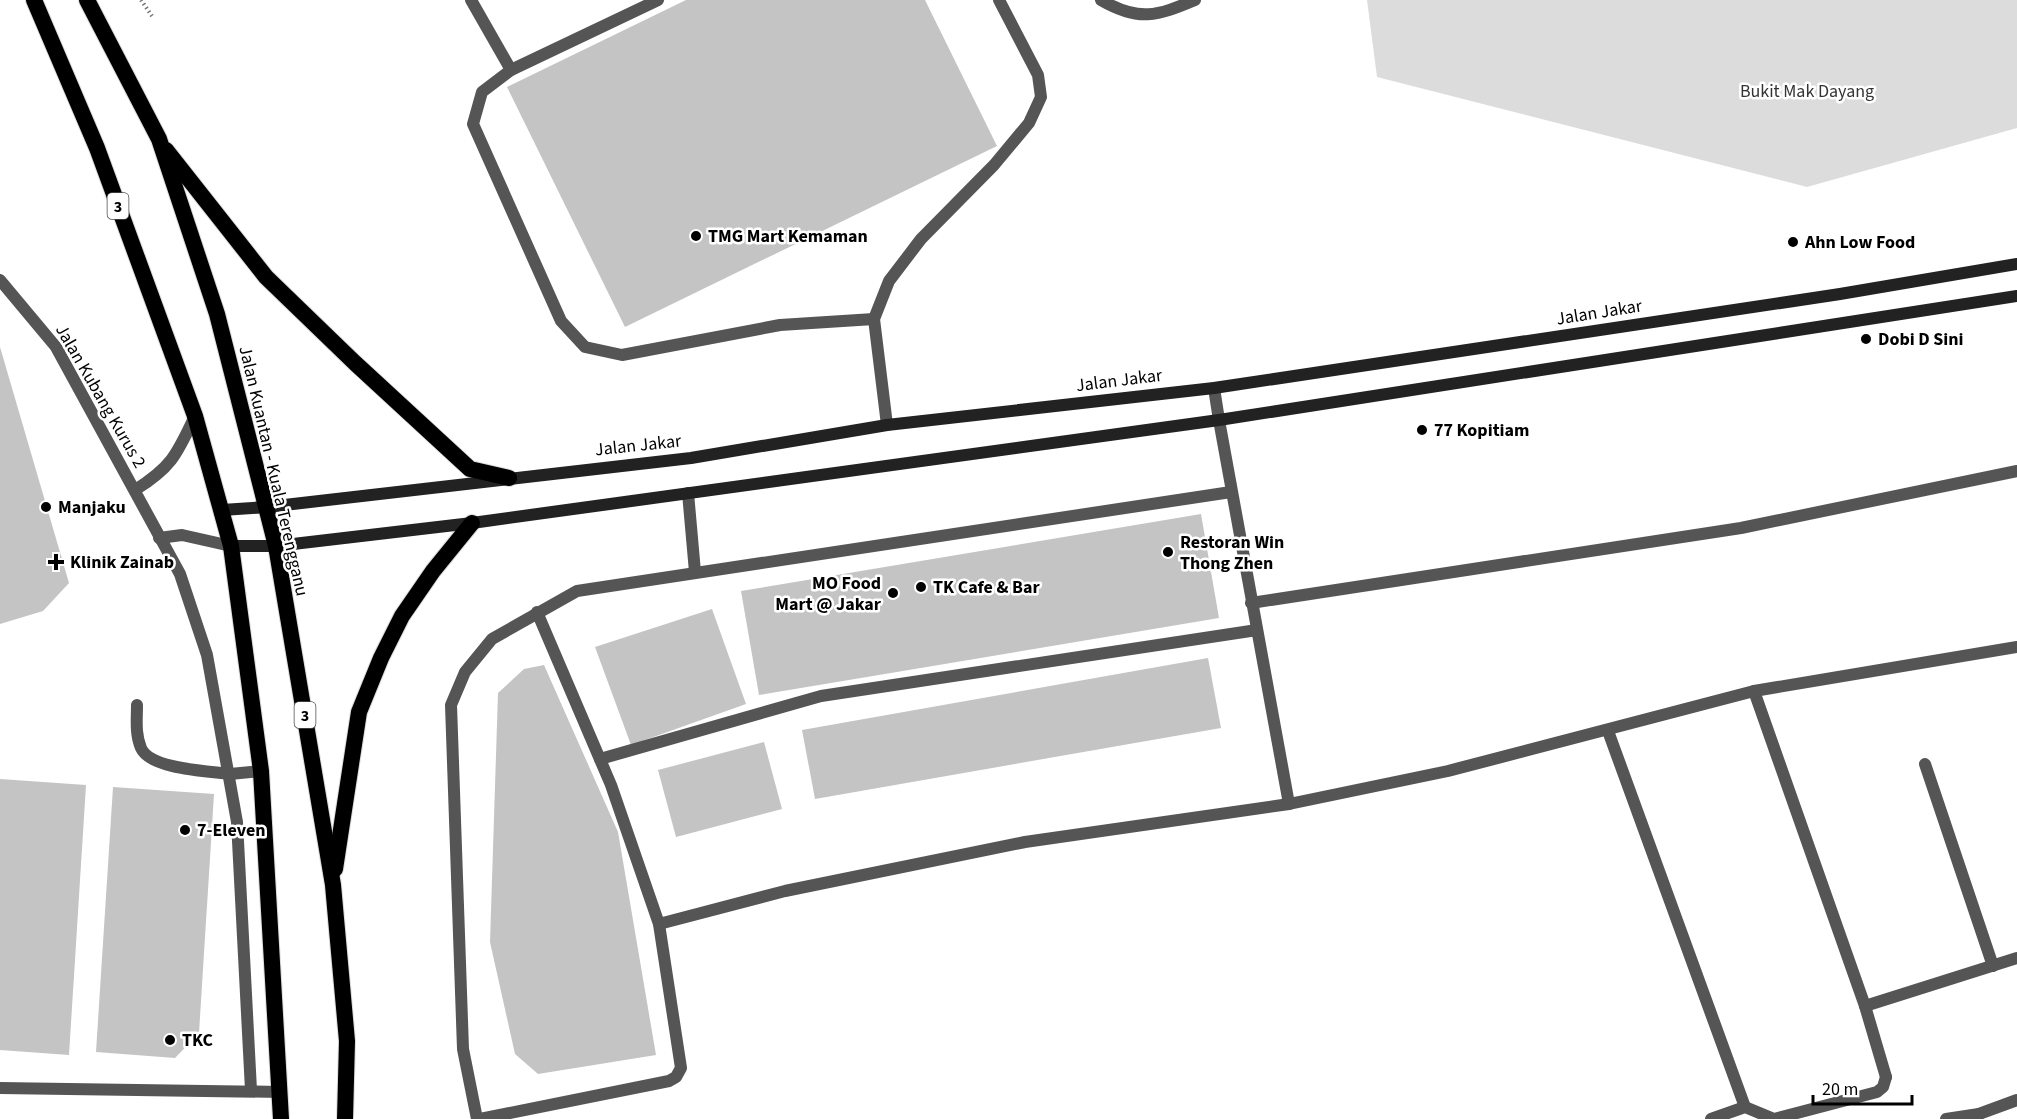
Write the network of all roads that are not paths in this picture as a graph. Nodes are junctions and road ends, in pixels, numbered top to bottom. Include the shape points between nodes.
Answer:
1 (34, 0) edge
2 (87, 0) edge
3 (471, 0) edge
4 (658, 0) edge
5 (999, 0) edge
6 (1101, 0) edge
7 (1196, 0) edge
8 (511, 70) junction
9 (159, 139) junction
10 (2017, 264) edge
11 (0, 280) edge
12 (2017, 296) edge
13 (874, 320) junction
14 (1214, 388) junction
15 (195, 416) junction
16 (1219, 420) junction
17 (887, 425) junction
18 (2017, 471) edge
19 (508, 478) junction
20 (135, 490) junction
21 (1231, 492) junction
22 (688, 493) junction
23 (267, 507) junction
24 (222, 510) junction
25 (472, 524) junction
26 (159, 538) junction
27 (231, 546) junction
28 (276, 546) junction
29 (695, 572) junction
30 (1251, 603) junction
31 (537, 612) junction
32 (1257, 630) junction
33 (2017, 647) edge
34 (1754, 691) junction
35 (137, 705) dead end
36 (1608, 731) junction
37 (600, 759) junction
38 (1925, 764) dead end
39 (261, 771) junction
40 (230, 774) junction
41 (1289, 804) junction
42 (333, 885) junction
43 (659, 924) junction
44 (2017, 958) edge
45 (1993, 966) junction
46 (1865, 1006) junction
47 (0, 1089) edge
48 (251, 1090) junction
49 (280, 1092) junction
50 (2017, 1100) edge
51 (1745, 1107) junction
52 (1978, 1116) edge
53 (281, 1119) edge
54 (345, 1119) edge
55 (478, 1119) edge
56 (1711, 1119) edge
57 (1946, 1119) edge

1 - 15 highway, 3 via 97,148
2 - 9 highway, Jalan Kuantan - Kuala Terengganu / 3
3 - 8 street
4 - 8 street
5 - 13 street via 1038,75 1041,97 1029,123 994,165 921,239 890,281
6 - 7 street via 1138,16 1165,13
8 - 13 street via 482,92 473,124 561,321 585,347 622,355 780,326
9 - 19 highway via 266,277 470,469
9 - 23 highway, Jalan Kuantan - Kuala Terengganu / 3 via 216,314
10 - 14 main road, Jalan Jakar
11 - 20 street, Jalan Kubang Kurus 2 via 56,347
12 - 16 main road
13 - 17 street
14 - 16 street
14 - 17 main road, Jalan Jakar
15 - 20 street via 177,455 158,476
15 - 24 highway, 3
16 - 21 street
16 - 22 main road
17 - 19 main road, Jalan Jakar via 691,458
18 - 30 street via 1741,528
19 - 23 main road, Jalan Jakar
20 - 26 street, Jalan Kubang Kurus 2
21 - 29 street
21 - 30 street
22 - 25 main road
22 - 29 street
23 - 24 main road, Jalan Jakar
23 - 28 highway, Jalan Kuantan - Kuala Terengganu / 3
24 - 27 highway, 3
25 - 28 main road
25 - 42 highway via 402,616 359,712
26 - 27 street via 182,536
26 - 40 street, Jalan Kubang Kurus 2 via 180,574 195,612
27 - 28 main road
27 - 39 highway, 3
28 - 42 highway, Jalan Kuantan - Kuala Terengganu / 3
29 - 31 street via 577,591
30 - 32 street
31 - 37 street
31 - 55 street via 492,639 465,672 451,705 463,1049
32 - 37 street via 821,696
32 - 41 street
33 - 34 street
34 - 36 street
34 - 46 street
35 - 40 street via 141,750 153,760
36 - 41 street via 1448,771
36 - 51 street
37 - 43 street
38 - 45 street
39 - 40 street
39 - 49 highway, 3
40 - 48 street, Jalan Kubang Kurus 2 via 237,822
41 - 43 street via 1025,842 785,891
42 - 54 highway, Jalan Kuantan - Kuala Terengganu / 3 via 347,1041
43 - 55 street via 681,1068 676,1077
44 - 45 street
45 - 46 street
46 - 51 street via 1886,1077 1883,1087 1877,1092 1774,1119
47 - 48 street
48 - 49 street
49 - 53 highway, 3
50 - 52 street
51 - 56 street
52 - 57 street

